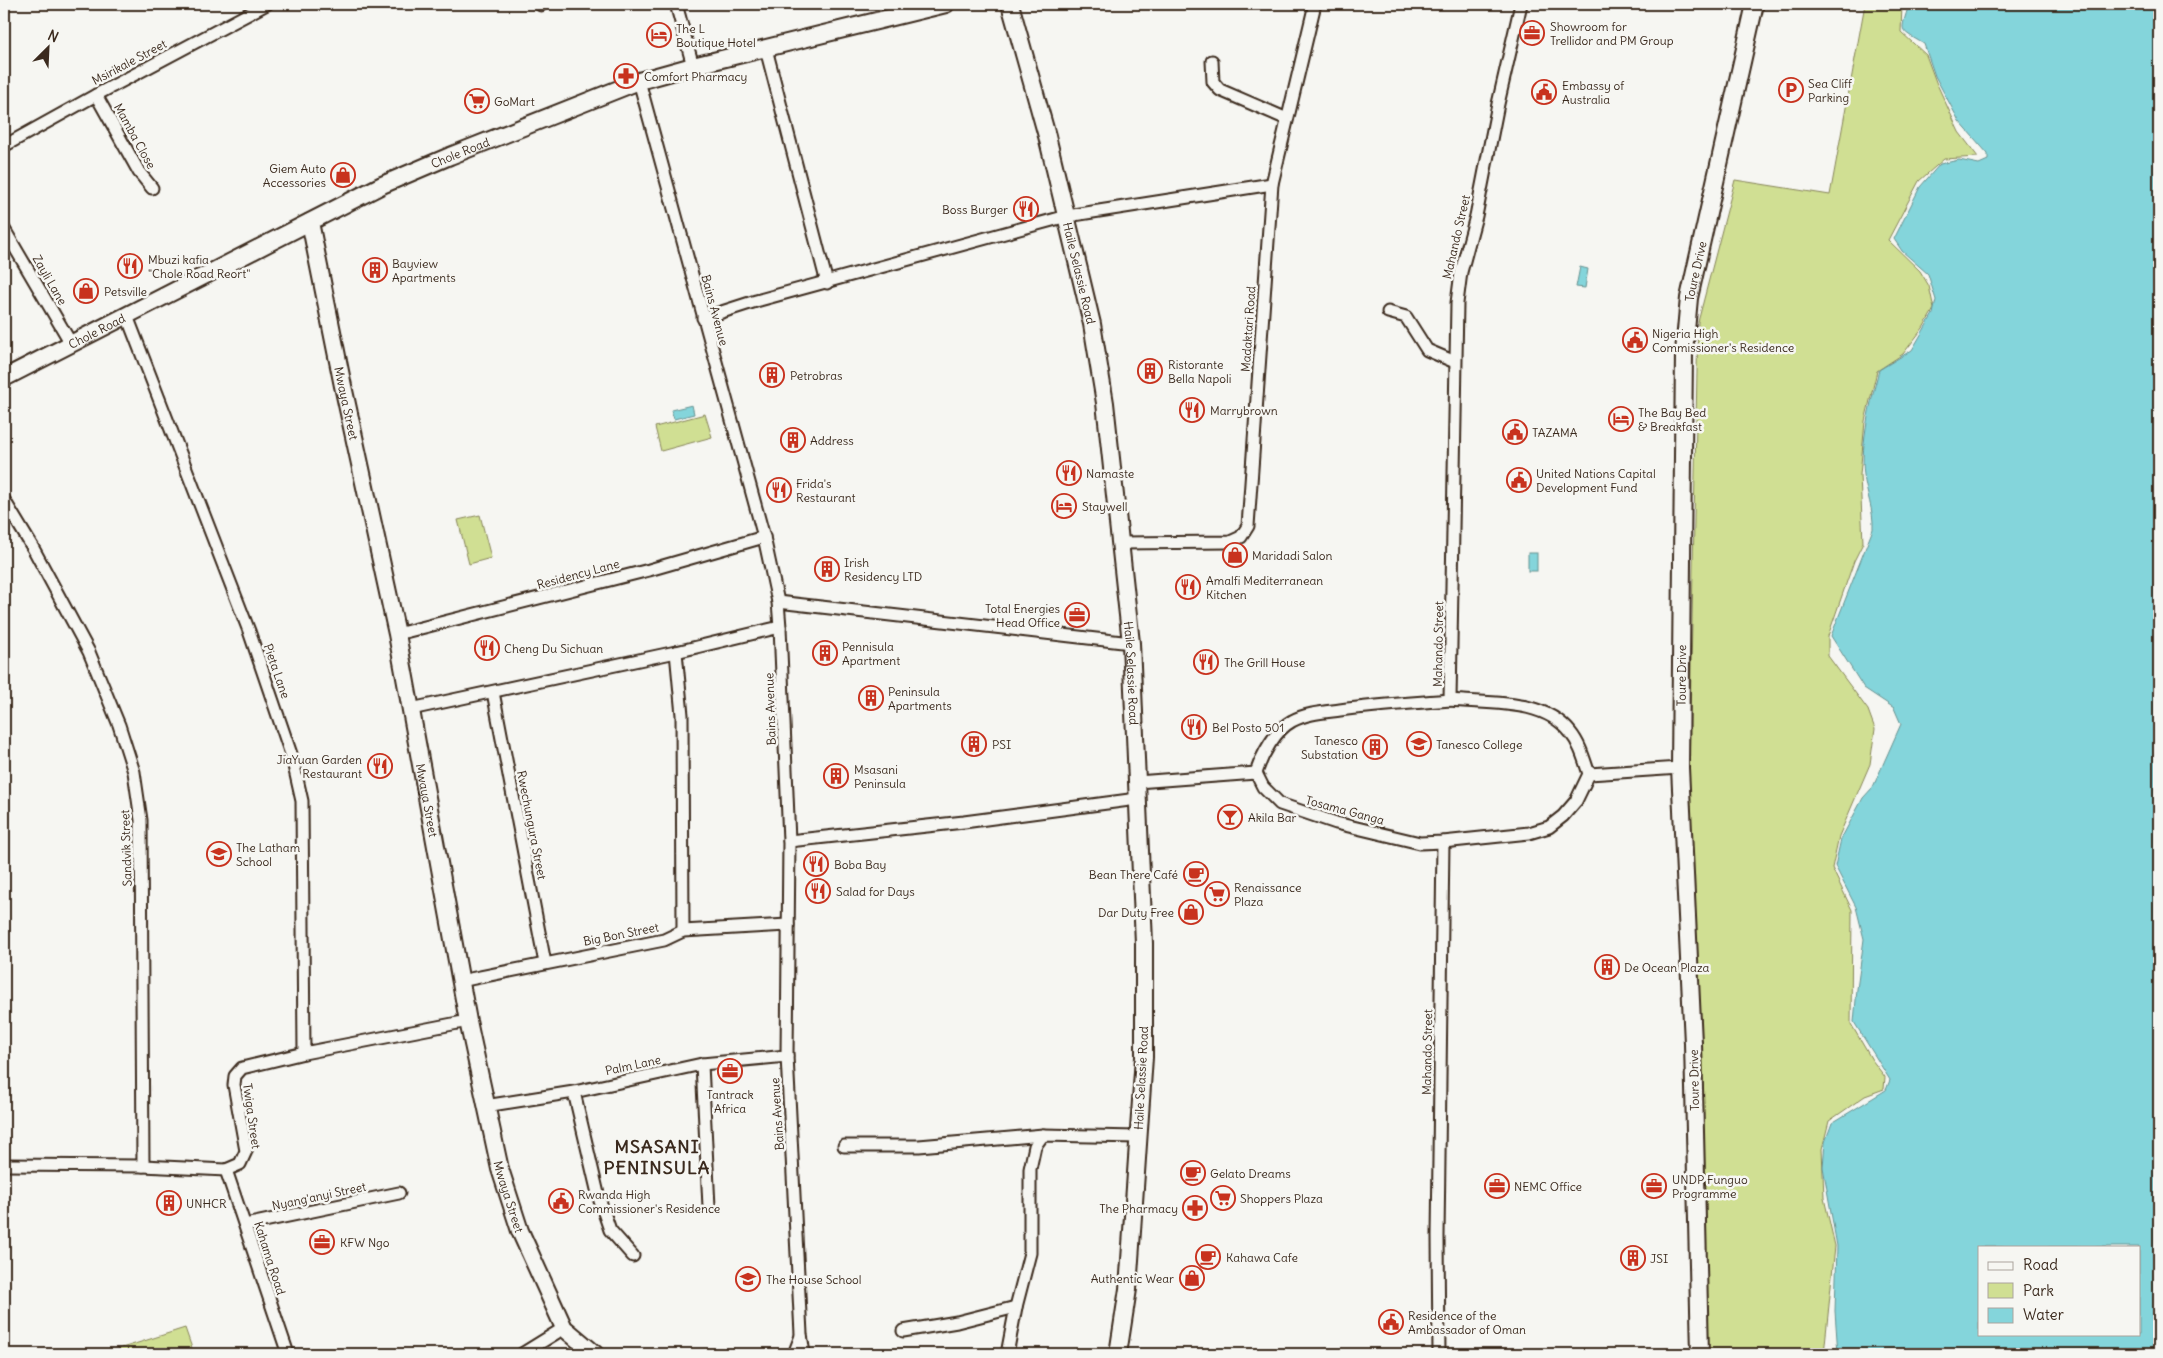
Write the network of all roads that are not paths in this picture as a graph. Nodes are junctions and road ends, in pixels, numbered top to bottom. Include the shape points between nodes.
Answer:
1 (267, 4) edge
2 (676, 4) edge
3 (946, 4) edge
4 (1010, 4) edge
5 (1311, 4) edge
6 (1521, 4) edge
7 (1755, 4) edge
8 (766, 49) junction
9 (1212, 61) dead end
10 (693, 66) junction
11 (639, 81) junction
12 (96, 94) junction
13 (1287, 119) junction
14 (4, 146) edge
15 (1272, 184) junction
16 (152, 188) dead end
17 (1067, 216) junction
18 (310, 222) junction
19 (4, 229) edge
20 (827, 283) junction
21 (1388, 312) dead end
22 (127, 316) junction
23 (703, 318) junction
24 (72, 345) junction
25 (1455, 362) junction
26 (4, 378) edge
27 (4, 500) edge
28 (764, 537) junction
29 (1120, 543) junction
30 (778, 602) junction
31 (780, 627) junction
32 (397, 634) junction
33 (1130, 643) junction
34 (676, 652) junction
35 (493, 692) junction
36 (1450, 700) junction
37 (411, 709) junction
38 (1680, 768) junction
39 (1256, 773) junction
40 (1589, 774) junction
41 (1137, 782) junction
42 (1137, 799) junction
43 (789, 841) junction
44 (1444, 842) junction
45 (788, 925) junction
46 (683, 931) junction
47 (545, 963) junction
48 (460, 981) junction
49 (468, 1021) junction
50 (304, 1053) junction
51 (787, 1056) junction
52 (702, 1064) junction
53 (574, 1092) junction
54 (485, 1106) junction
55 (1043, 1135) junction
56 (1137, 1137) junction
57 (844, 1146) dead end
58 (4, 1165) edge
59 (142, 1166) junction
60 (226, 1170) junction
61 (399, 1193) dead end
62 (709, 1208) dead end
63 (245, 1225) junction
64 (633, 1256) dead end
65 (1016, 1306) junction
66 (564, 1328) junction
67 (903, 1331) dead end
68 (801, 1334) junction
69 (288, 1354) edge
70 (522, 1354) edge
71 (595, 1354) edge
72 (794, 1354) edge
73 (804, 1354) edge
74 (1007, 1354) edge
75 (1118, 1354) edge
76 (1439, 1354) edge
77 (1700, 1354) edge

1 - 12 street, Msirikale Street
2 - 10 street
3 - 8 street, Chole Road
4 - 17 street, Haile Selassie Road
5 - 13 street, Madaktari Road
6 - 25 street, Mahando Street via 1461,272
7 - 38 street, Toure Drive via 1689,298 1684,352
8 - 10 street, Chole Road
8 - 20 street
9 - 13 street via 1212,82 1220,90
10 - 11 street, Chole Road
11 - 18 street, Chole Road via 382,185
11 - 23 street, Bains Avenue
12 - 14 street, Msirikale Street
12 - 16 street, Mamba Close via 138,172
13 - 15 street, Madaktari Road
15 - 17 street
15 - 29 street, Madaktari Road via 1245,532 1230,542
17 - 20 street
17 - 29 street, Haile Selassie Road via 1092,324 1105,403
18 - 22 street, Chole Road
18 - 32 street, Mwaya Street
19 - 24 street, Zayli Lane
20 - 23 street
21 - 25 street via 1406,317 1427,350
22 - 24 street, Chole Road
22 - 50 street, Pieta Lane via 248,631 292,757 302,801
23 - 28 street, Bains Avenue
24 - 26 street, Chole Road
25 - 36 street, Mahando Street
27 - 59 street, Sandvik Street via 34,548 89,652 134,772 141,820
28 - 30 street, Bains Avenue
28 - 32 street, Residency Lane
29 - 33 street, Haile Selassie Road
30 - 31 street, Bains Avenue
30 - 33 street
31 - 34 street
31 - 43 street, Bains Avenue
32 - 37 street, Mwaya Street
33 - 41 street, Haile Selassie Road
34 - 35 street
34 - 46 street via 682,715
35 - 37 street
35 - 47 street, Rwechungura Street
36 - 39 street via 1317,713 1291,721 1272,740
36 - 40 street, Mahando Street via 1535,708 1554,717 1570,732 1581,750
37 - 48 street, Mwaya Street
38 - 40 street
38 - 77 street, Toure Drive via 1693,1043
39 - 41 street
39 - 44 street, Tosama Ganga via 1264,788 1280,804 1296,810 1398,838
40 - 44 street via 1576,801 1548,827
41 - 42 street, Haile Selassie Road
42 - 43 street
42 - 56 street, Haile Selassie Road via 1144,943 1144,1058
43 - 45 street, Bains Avenue
44 - 76 street, Mahando Street
45 - 46 street, Big Bon Street
45 - 51 street, Bains Avenue
46 - 47 street, Big Bon Street via 664,940
47 - 48 street, Big Bon Street
48 - 49 street, Mwaya Street
49 - 50 street, Twiga Street
49 - 54 street, Mwaya Street
50 - 60 street, Twiga Street via 242,1068 235,1076 246,1150 240,1164
51 - 52 street, Palm Lane
51 - 68 street, Bains Avenue
52 - 53 street, Palm Lane
52 - 62 street
53 - 54 street, Palm Lane
53 - 64 street via 599,1198 610,1230
54 - 66 street, Mwaya Street via 500,1169 520,1231
55 - 56 street
55 - 57 street via 919,1146
55 - 65 street via 1035,1146 1030,1169 1030,1252
56 - 75 street, Haile Selassie Road via 1128,1289
58 - 59 street
59 - 60 street
60 - 63 street, Kahama Road
61 - 63 street, Nyang'anyi Street
63 - 69 street, Kahama Road
65 - 67 street via 957,1322
65 - 74 street
66 - 70 street
66 - 71 street, Mwaya Street
68 - 72 street
68 - 73 street, Bains Avenue

